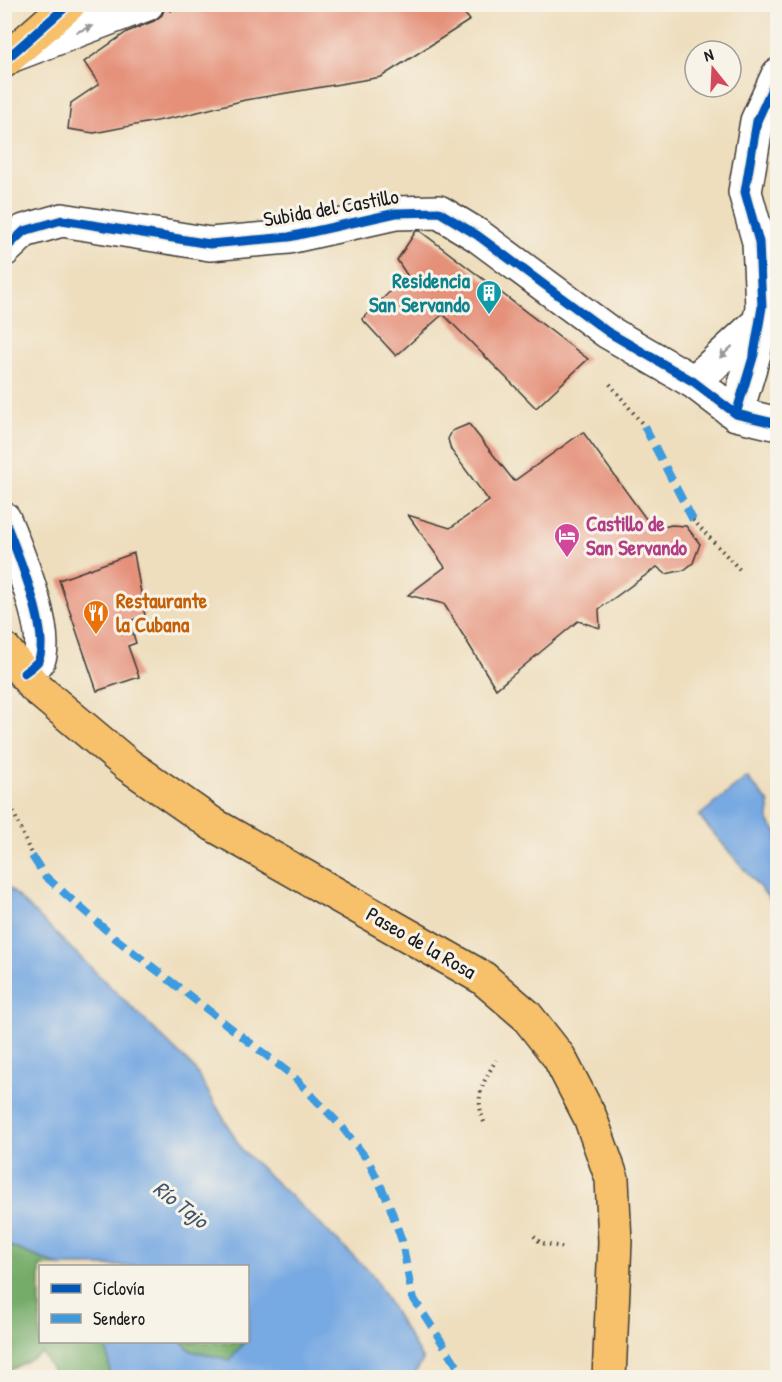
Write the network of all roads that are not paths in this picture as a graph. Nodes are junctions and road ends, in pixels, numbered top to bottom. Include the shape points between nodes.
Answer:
1 (69, 4) edge
2 (147, 4) edge
3 (7, 58) edge
4 (777, 75) edge
5 (4, 250) edge
6 (759, 322) junction
7 (694, 382) junction
8 (736, 414) junction
9 (777, 424) edge
10 (4, 519) edge
11 (14, 661) edge
12 (609, 1377) edge

1 - 3 main road
3 -> 2 street
4 - 6 street via 758,121 745,192 760,253
5 - 7 street, Subida del Castillo via 24,231 62,220 210,244 289,237 396,213 439,212 477,235 608,332
6 -> 7 street
6 - 8 street
7 - 8 street, Subida del Castillo
8 - 9 street
10 - 11 street via 38,618 42,641 38,661
11 - 12 main road, Paseo de la Rosa via 35,687 105,747 214,825 483,978 526,1015 559,1057 590,1117 612,1179 615,1242

